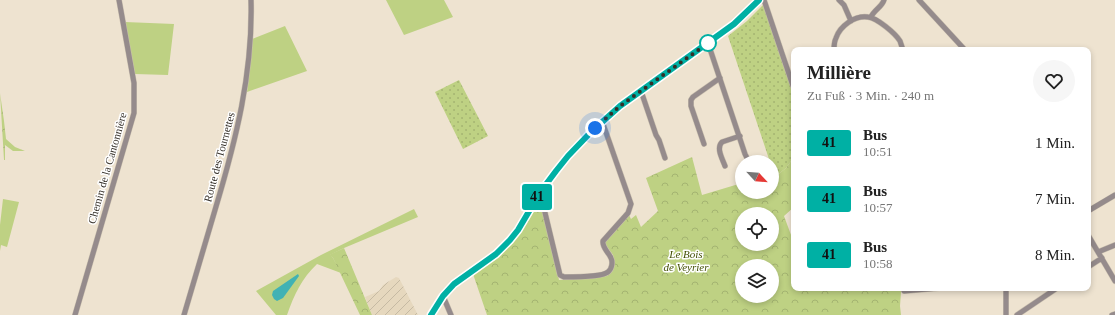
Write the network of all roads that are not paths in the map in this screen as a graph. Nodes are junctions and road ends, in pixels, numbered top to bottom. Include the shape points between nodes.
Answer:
1 (119, 0) edge
2 (252, 0) edge
3 (759, 0) edge
4 (764, 0) edge
5 (839, 0) edge
6 (884, 0) edge
7 (920, 0) edge
8 (871, 17) junction
9 (851, 21) junction
10 (708, 43) junction
11 (834, 47) edge
12 (902, 47) edge
13 (962, 47) edge
14 (720, 78) junction
15 (791, 80) edge
16 (641, 91) junction
17 (602, 121) junction
18 (740, 136) junction
19 (704, 144) dead end
20 (746, 155) edge
21 (665, 158) dead end
22 (725, 166) dead end
23 (540, 192) junction
24 (1115, 195) edge
25 (1091, 209) edge
26 (1091, 240) edge
27 (1115, 245) edge
28 (1098, 252) junction
29 (1102, 258) junction
30 (1091, 266) edge
31 (1115, 281) edge
32 (1006, 291) edge
33 (1053, 291) edge
34 (443, 296) junction
35 (75, 315) edge
36 (184, 315) edge
37 (431, 315) edge
38 (451, 315) edge
39 (1006, 315) edge
40 (1017, 315) edge

1 - 35 street, Chemin de la Cantonnière via 134,83 134,113
2 - 36 street, Route des Tournettes via 246,80 239,123
3 - 10 street via 738,21
4 - 15 street
5 - 9 street
6 - 8 street
7 - 13 street
8 - 9 street via 863,16
8 - 12 street via 891,31
9 - 11 street via 836,37
10 - 14 street
10 - 16 street
14 - 18 street
14 - 19 street via 691,100
16 - 17 street
16 - 21 street
17 - 23 street via 568,156
17 - 23 street via 630,202 631,212 602,241 612,259 608,272 590,276 560,275
18 - 20 street
18 - 22 street via 720,143 719,149
23 - 34 street via 518,230 505,245
24 - 25 street
26 - 28 street
27 - 28 street
28 - 29 street
29 - 30 street
29 - 31 street
32 - 39 street
33 - 40 street
34 - 37 street
34 - 38 street

